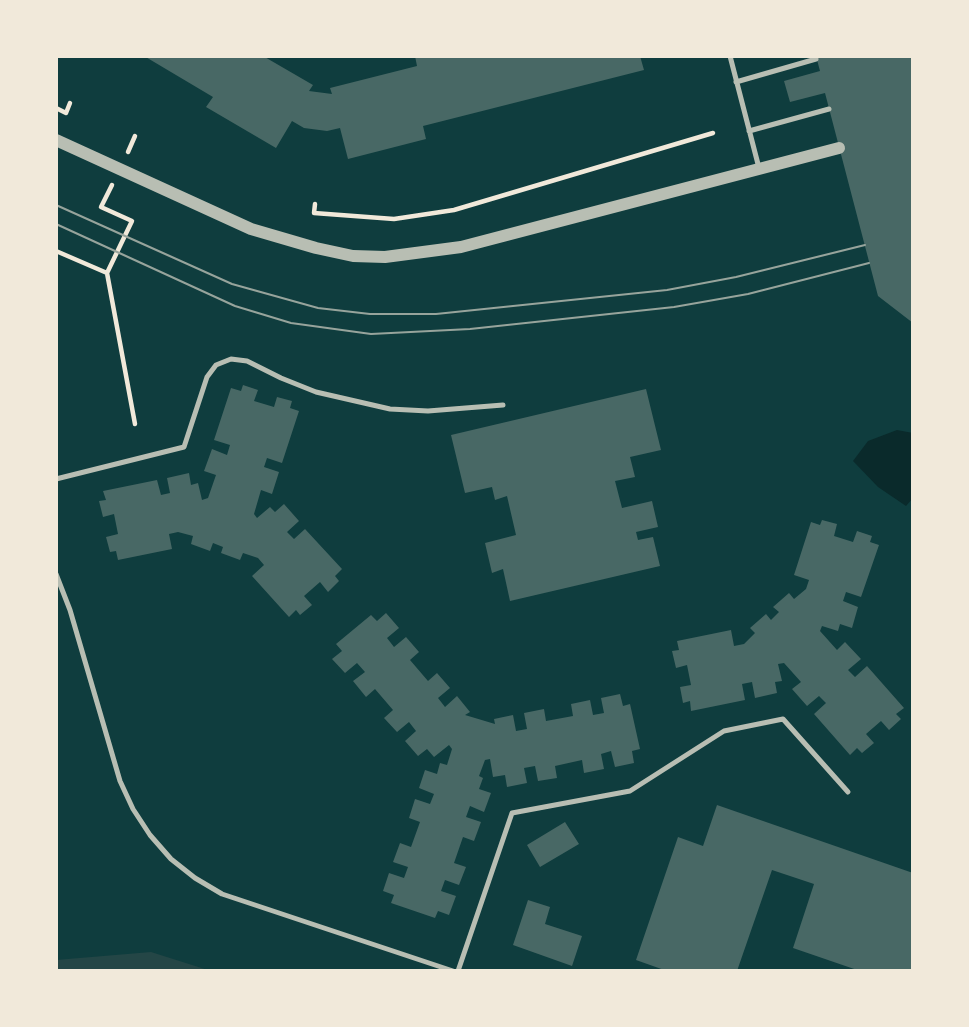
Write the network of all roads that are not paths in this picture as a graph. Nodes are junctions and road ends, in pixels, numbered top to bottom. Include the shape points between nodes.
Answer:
1 (730, 56) edge
2 (816, 59) dead end
3 (736, 82) junction
4 (829, 109) dead end
5 (749, 131) junction
6 (56, 140) edge
7 (839, 148) dead end
8 (758, 168) junction
9 (503, 405) dead end
10 (56, 479) edge
11 (56, 574) edge
12 (848, 793) dead end
13 (453, 971) edge
14 (458, 971) edge

1 - 3 lane
2 - 3 lane
3 - 5 lane
4 - 5 lane
5 - 8 lane
6 - 8 street via 211,212 283,240 353,256 385,257 461,247
7 - 8 street
9 - 10 lane via 428,411 377,406 316,392 247,361 231,359 216,365 207,377 184,447
11 - 13 lane via 121,780 144,827 171,859 222,894
12 - 14 lane via 783,719 724,731 630,790 512,813

